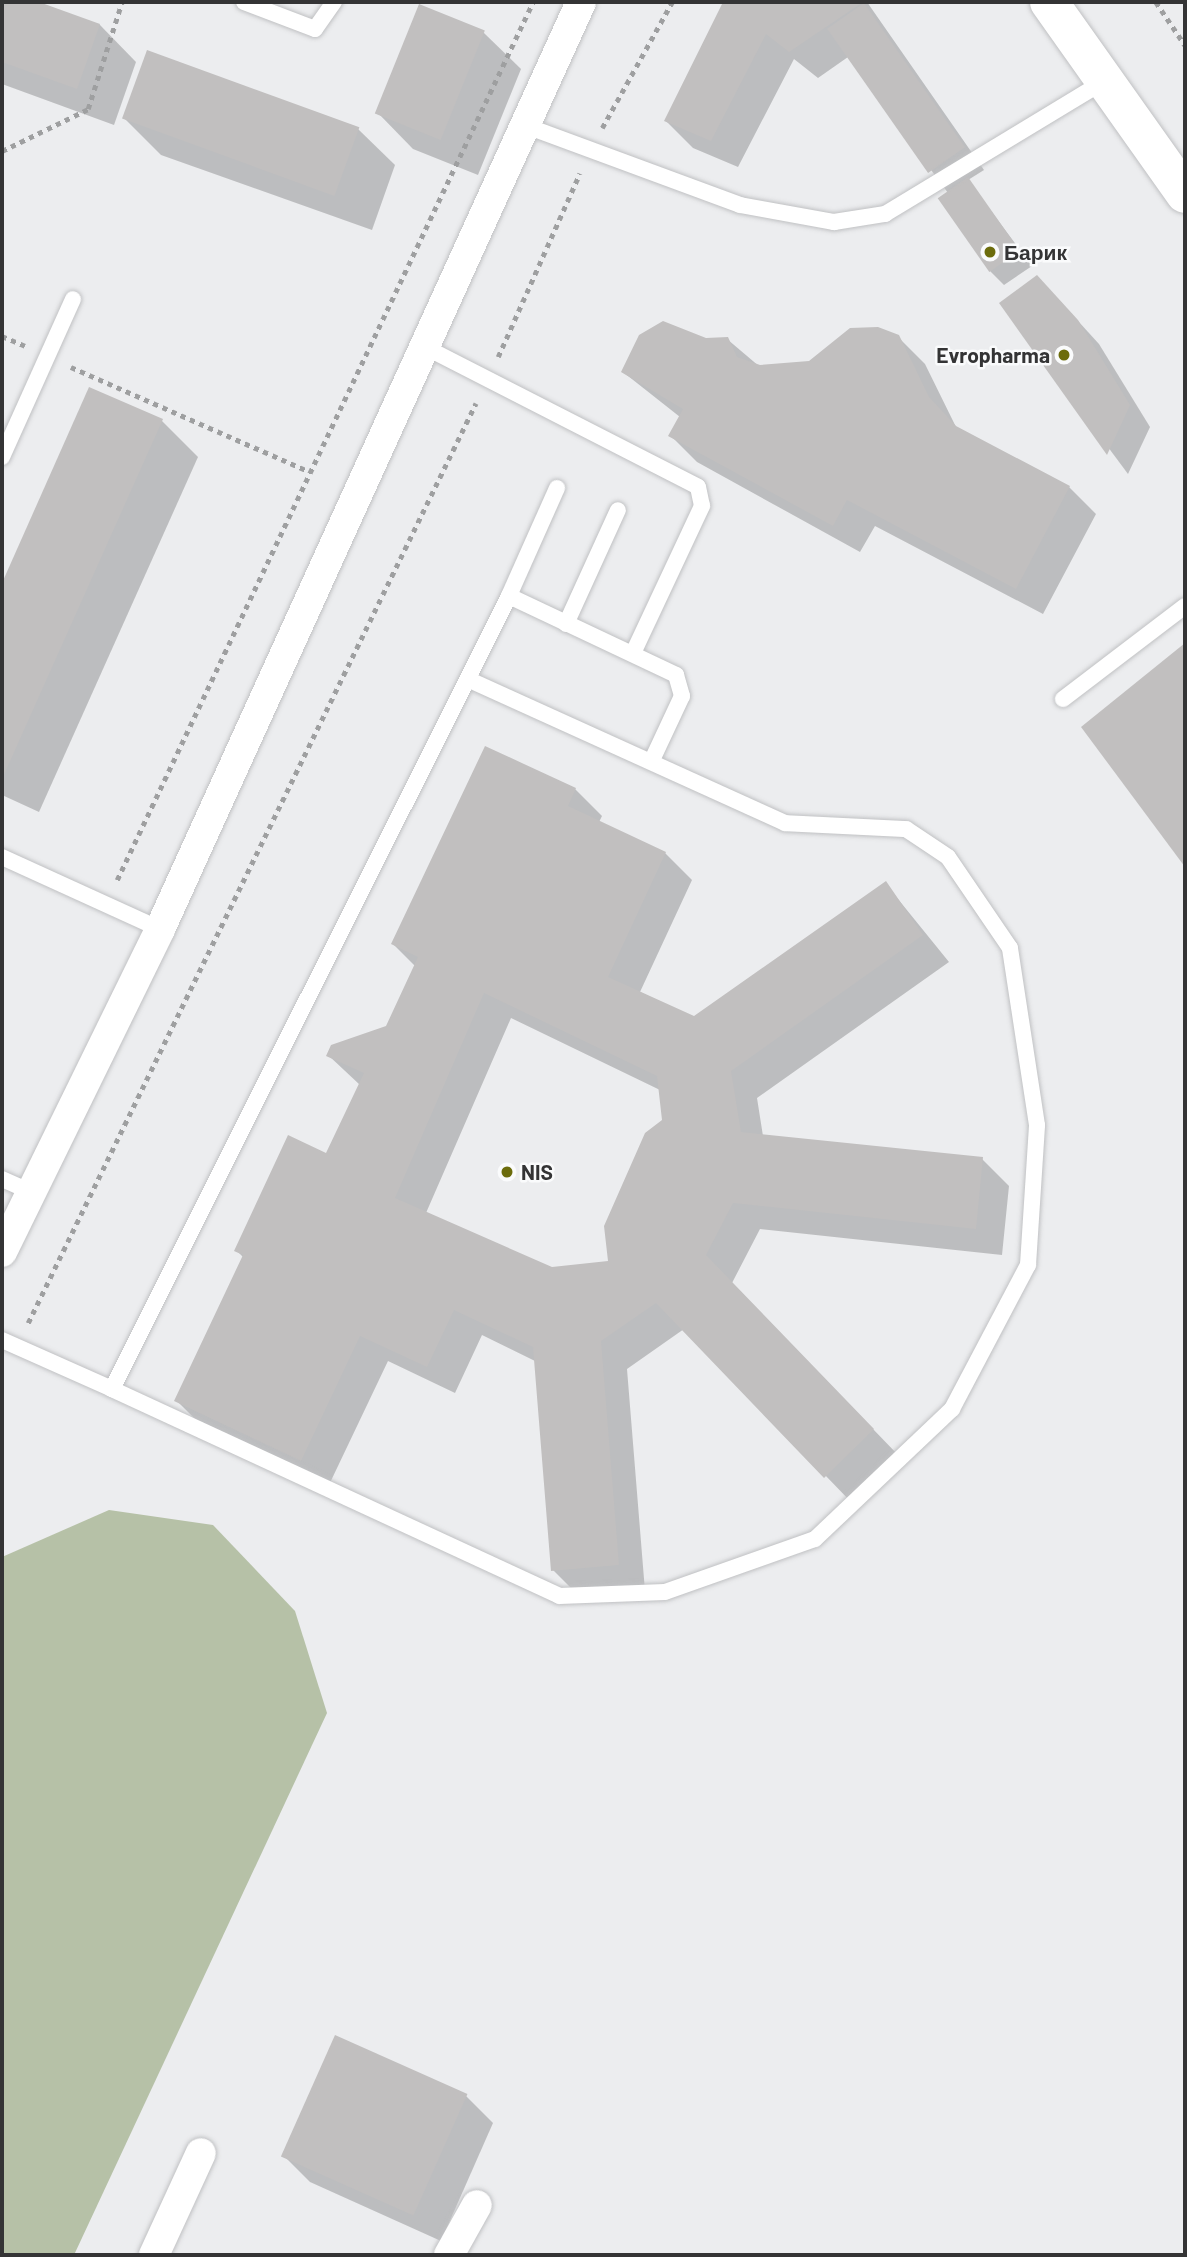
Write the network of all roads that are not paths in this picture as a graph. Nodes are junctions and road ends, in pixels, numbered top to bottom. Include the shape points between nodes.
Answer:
1 (244, 2) edge
2 (334, 2) edge
3 (581, 2) edge
4 (1049, 2) edge
5 (1106, 80) junction
6 (521, 124) junction
7 (1185, 194) edge
8 (73, 299) dead end
9 (421, 345) junction
10 (2, 457) edge
11 (557, 488) dead end
12 (618, 510) dead end
13 (509, 596) junction
14 (1185, 606) edge
15 (566, 624) junction
16 (633, 653) junction
17 (468, 679) junction
18 (1063, 699) dead end
19 (652, 760) junction
20 (2, 857) edge
21 (160, 929) junction
22 (2, 1179) edge
23 (32, 1192) junction
24 (2, 1252) edge
25 (9, 1344) edge
26 (112, 1389) junction
27 (201, 2153) dead end
28 (477, 2205) dead end
29 (154, 2255) edge
30 (449, 2255) edge

1 - 2 lane via 314,29
3 - 6 street
4 - 5 main road
5 - 6 lane via 885,214 834,222 740,205
5 - 7 main road
6 - 9 street
8 - 10 lane
9 - 16 lane via 698,487 702,506
9 - 21 street
11 - 13 lane
12 - 15 lane
13 - 15 lane
13 - 17 lane
14 - 18 lane
15 - 16 lane
16 - 19 lane via 684,684
17 - 19 lane
17 - 26 lane
19 - 26 lane via 785,822 906,829 948,858 1010,948 1037,1125 1028,1265 952,1409 815,1539 665,1592 559,1596
20 - 21 lane
21 - 23 street
22 - 23 lane
23 - 24 street
25 - 26 lane
27 - 29 street
28 - 30 street

